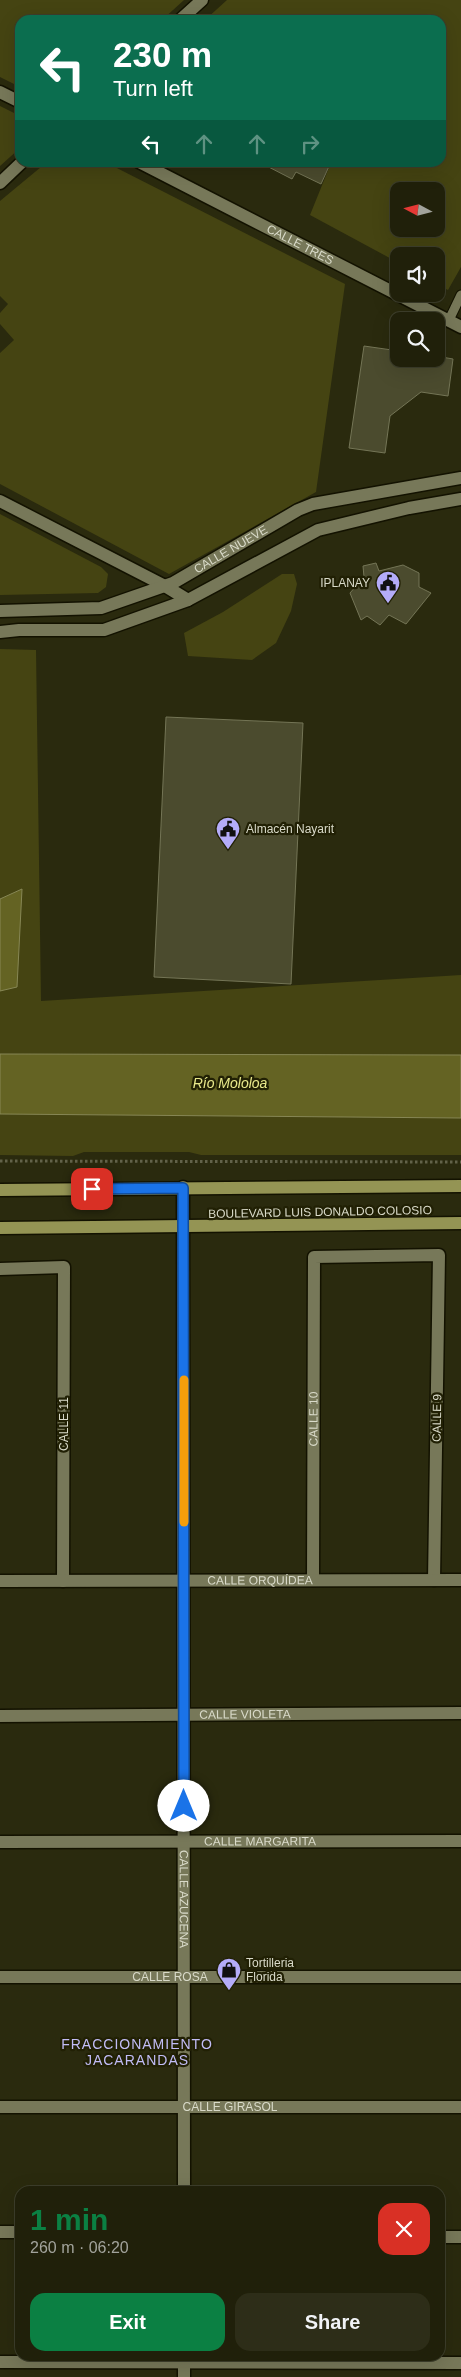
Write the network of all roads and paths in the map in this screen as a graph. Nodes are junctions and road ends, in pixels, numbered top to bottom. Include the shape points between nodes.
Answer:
1 (202, 0) edge
2 (186, 15) edge
3 (0, 92) edge
4 (15, 100) edge
5 (17, 167) edge
6 (149, 167) edge
7 (0, 183) edge
8 (461, 295) edge
9 (448, 320) junction
10 (461, 327) edge
11 (461, 478) edge
12 (461, 499) edge
13 (0, 501) edge
14 (165, 586) junction
15 (188, 600) junction
16 (0, 611) edge
17 (0, 632) edge
18 (0, 1161) edge
19 (461, 1162) edge
20 (461, 1186) edge
21 (183, 1188) junction
22 (0, 1190) edge
23 (461, 1223) edge
24 (0, 1228) edge
25 (183, 1228) junction
26 (439, 1255) joint
27 (0, 1269) edge
28 (313, 1580) junction
29 (434, 1580) junction
30 (461, 1580) edge
31 (0, 1581) edge
32 (63, 1581) junction
33 (184, 1581) junction
34 (461, 1713) edge
35 (184, 1715) junction
36 (0, 1716) edge
37 (461, 1841) edge
38 (0, 1842) edge
39 (184, 1842) junction
40 (0, 1977) edge
41 (184, 1977) junction
42 (461, 1978) edge
43 (0, 2107) edge
44 (184, 2107) junction
45 (461, 2107) edge
46 (184, 2186) edge
47 (0, 2232) edge
48 (15, 2232) edge
49 (445, 2236) edge
50 (461, 2237) edge
51 (61, 2361) edge
52 (184, 2361) edge
53 (322, 2361) edge
54 (0, 2362) edge
55 (461, 2363) edge
56 (184, 2377) edge

1 - 2 street
3 - 4 street
5 - 7 street
6 - 9 street, CALLE TRES
8 - 9 lane
9 - 10 street, CALLE TRES
11 - 14 street, CALLE NUEVE via 313,504
12 - 15 street, CALLE NUEVE via 318,530
13 - 14 street
14 - 15 street
14 - 16 street, CALLE NUEVE via 101,608
15 - 17 street, CALLE NUEVE via 104,630
18 - 19 path
20 - 21 main road, BOULEVARD LUIS DONALDO COLOSIO
21 - 22 main road, BOULEVARD LUIS DONALDO COLOSIO
21 - 25 street, CALLE AZUCENA
23 - 25 main road, BOULEVARD LUIS DONALDO COLOSIO
24 - 25 main road, BOULEVARD LUIS DONALDO COLOSIO
25 - 33 street, CALLE AZUCENA
26 - 28 street, CALLE 10 via 314,1257
26 - 29 street, CALLE 9
27 - 32 street, CALLE 11 via 64,1267
28 - 29 street, CALLE ORQUÍDEA
28 - 33 street, CALLE ORQUÍDEA
29 - 30 street, CALLE ORQUÍDEA
31 - 32 street, CALLE ORQUÍDEA
32 - 33 street, CALLE ORQUÍDEA
33 - 35 street, CALLE AZUCENA
34 - 35 street, CALLE VIOLETA
35 - 36 street, CALLE VIOLETA
35 - 39 street, CALLE AZUCENA
37 - 39 street, CALLE MARGARITA
38 - 39 street, CALLE MARGARITA
39 - 41 street, CALLE AZUCENA
40 - 41 street, CALLE ROSA
41 - 42 street, CALLE ROSA
41 - 44 street, CALLE AZUCENA
43 - 44 street, CALLE GIRASOL
44 - 45 street, CALLE GIRASOL
44 - 46 street, CALLE AZUCENA
47 - 48 street
49 - 50 street
51 - 54 street
52 - 56 street
53 - 55 street

